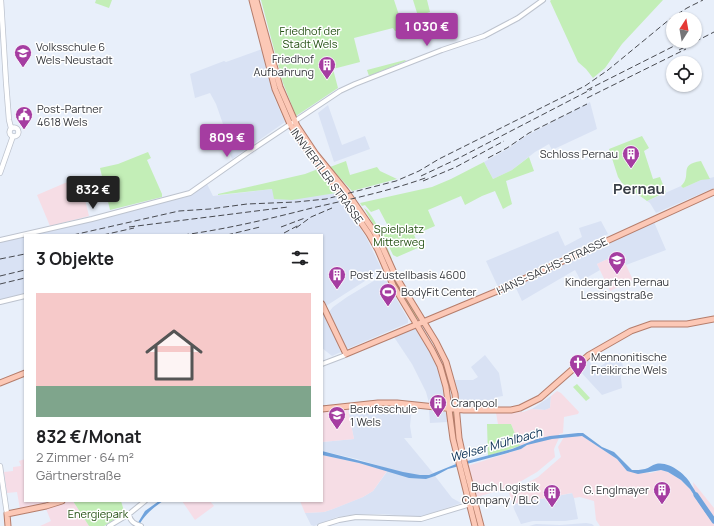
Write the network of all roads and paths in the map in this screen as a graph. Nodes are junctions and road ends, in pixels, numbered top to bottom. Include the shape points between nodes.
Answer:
1 (1, 0) edge
2 (252, 0) edge
3 (256, 0) edge
4 (544, 0) edge
5 (292, 123) junction
6 (11, 128) junction
7 (13, 136) junction
8 (0, 173) edge
9 (714, 192) edge
10 (24, 234) edge
11 (25, 234) edge
12 (0, 240) edge
13 (24, 296) edge
14 (0, 302) edge
15 (323, 306) edge
16 (411, 315) junction
17 (714, 319) edge
18 (423, 322) junction
19 (417, 325) junction
20 (404, 330) junction
21 (346, 354) junction
22 (323, 364) edge
23 (24, 373) edge
24 (0, 382) edge
25 (323, 409) edge
26 (450, 409) junction
27 (456, 409) junction
28 (462, 464) junction
29 (0, 466) edge
30 (59, 502) edge
31 (144, 502) edge
32 (472, 503) junction
33 (7, 514) junction
34 (129, 514) junction
35 (139, 525) edge
36 (8, 526) edge
37 (109, 526) edge
38 (320, 526) edge
39 (475, 526) edge
40 (481, 526) edge

1 - 6 main road
2 - 5 main road, INNVIERTLER STRASSE via 275,89
3 - 5 main road, INNVIERTLER STRASSE
4 - 5 street via 504,27 484,36 347,87
5 - 11 street via 190,193
5 - 16 main road, INNVIERTLER STRASSE via 304,146 369,234 393,285
5 - 18 main road, INNVIERTLER STRASSE via 346,191 373,230 395,275
6 - 7 main road via 9,131
6 - 7 main road via 15,127 19,131
7 - 8 main road
9 - 18 main road, HANS-SACHS-STRASSE via 498,291
10 - 12 street
13 - 14 street
15 - 21 main road
16 - 19 main road, INNVIERTLER STRASSE
16 - 20 main road via 410,324
17 - 27 main road via 687,324 651,324 631,331 589,355 540,398 520,408
18 - 19 main road, HANS-SACHS-STRASSE
18 - 27 main road, INNVIERTLER STRASSE via 446,362 452,380
19 - 20 main road, HANS-SACHS-STRASSE
19 - 26 main road, INNVIERTLER STRASSE via 440,366
20 - 21 main road, HANS-SACHS-STRASSE
21 - 22 street, HANS-SACHS-STRASSE
23 - 24 main road
25 - 26 main road via 378,403
26 - 27 main road
26 - 28 main road, INNVIERTLER STRASSE via 453,439
27 - 28 main road, INNVIERTLER STRASSE
28 - 32 main road
29 - 33 main road
30 - 33 main road
31 - 34 street
32 - 38 street via 421,518 356,517
32 - 39 main road
32 - 40 main road
33 - 36 main road
34 - 35 street via 131,521
34 - 37 street

